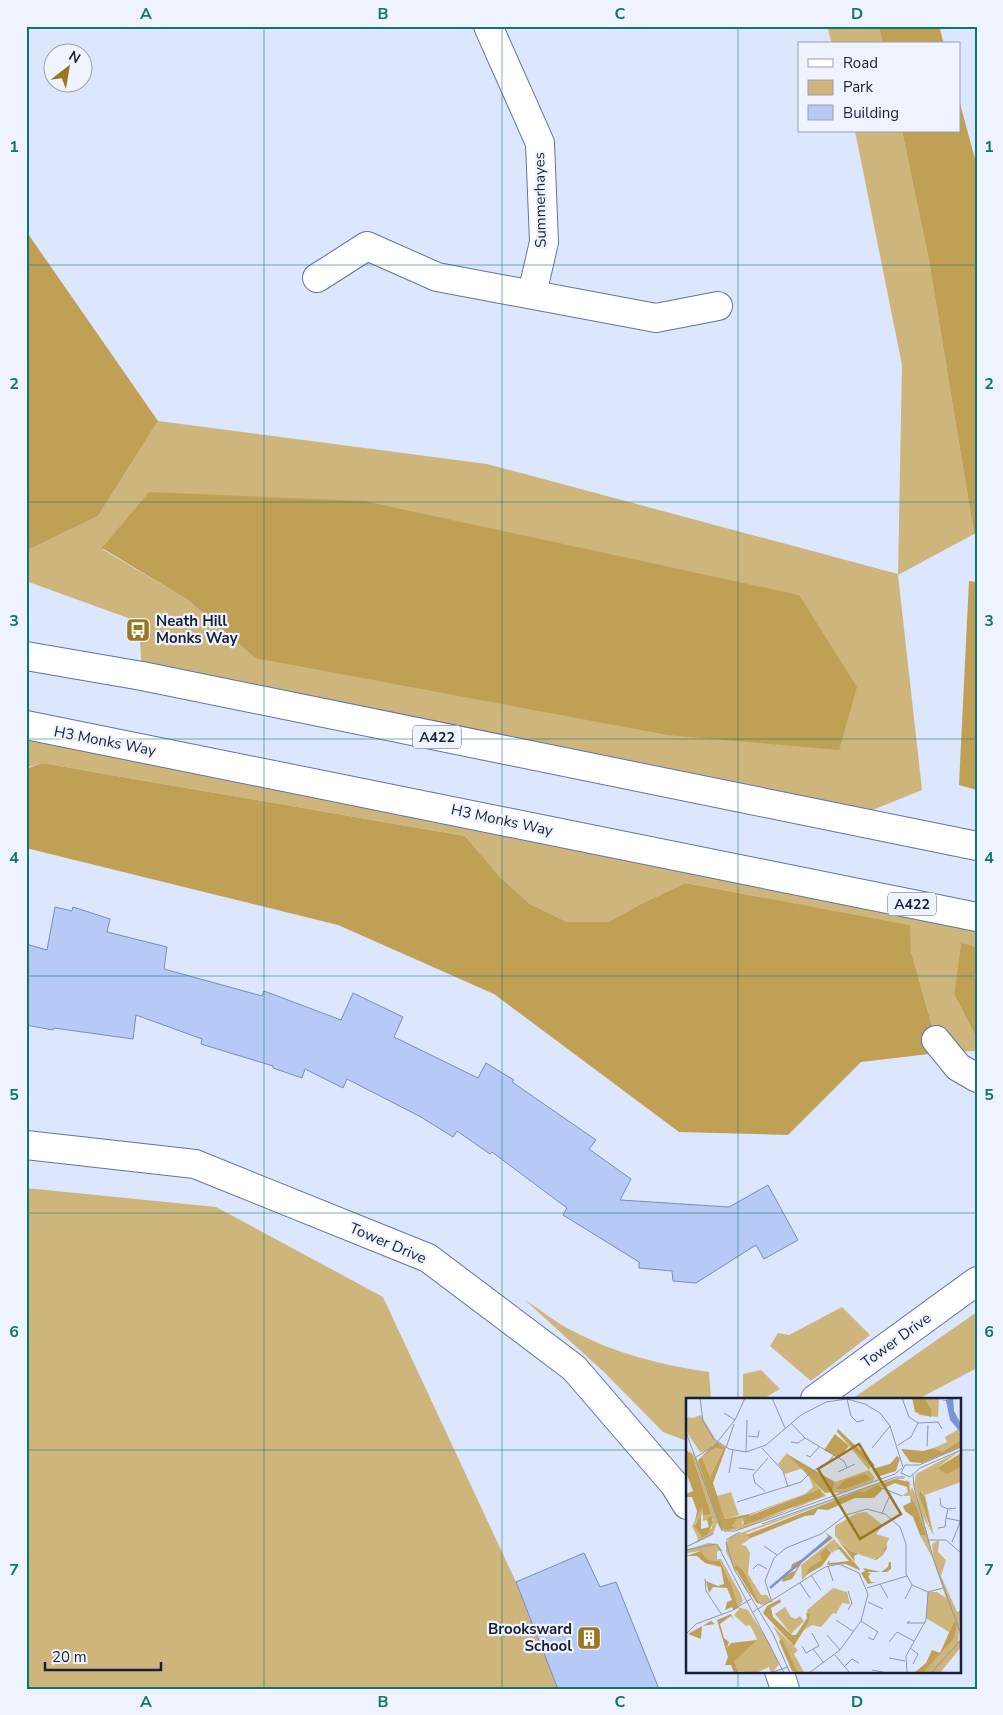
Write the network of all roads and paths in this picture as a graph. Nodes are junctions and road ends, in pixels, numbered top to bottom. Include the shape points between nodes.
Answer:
1 (488, 26) edge
2 (317, 278) dead end
3 (532, 294) junction
4 (718, 306) dead end
5 (26, 656) edge
6 (26, 726) edge
7 (977, 846) edge
8 (977, 917) edge
9 (936, 1040) dead end
10 (977, 1078) edge
11 (26, 1145) edge
12 (977, 1280) edge
13 (816, 1398) edge
14 (683, 1488) edge
15 (779, 1672) edge
16 (785, 1689) edge

1 - 3 main road, Summerhayes via 540,144 544,242
2 - 3 main road via 367,246 437,277
3 - 4 main road via 656,318
5 - 7 main road, A422 via 142,676
6 - 8 main road, H3 Monks Way / A422
9 - 10 main road via 958,1067
11 - 14 main road, Tower Drive via 195,1164 428,1258 574,1368
12 - 13 main road, Tower Drive
15 - 16 main road

